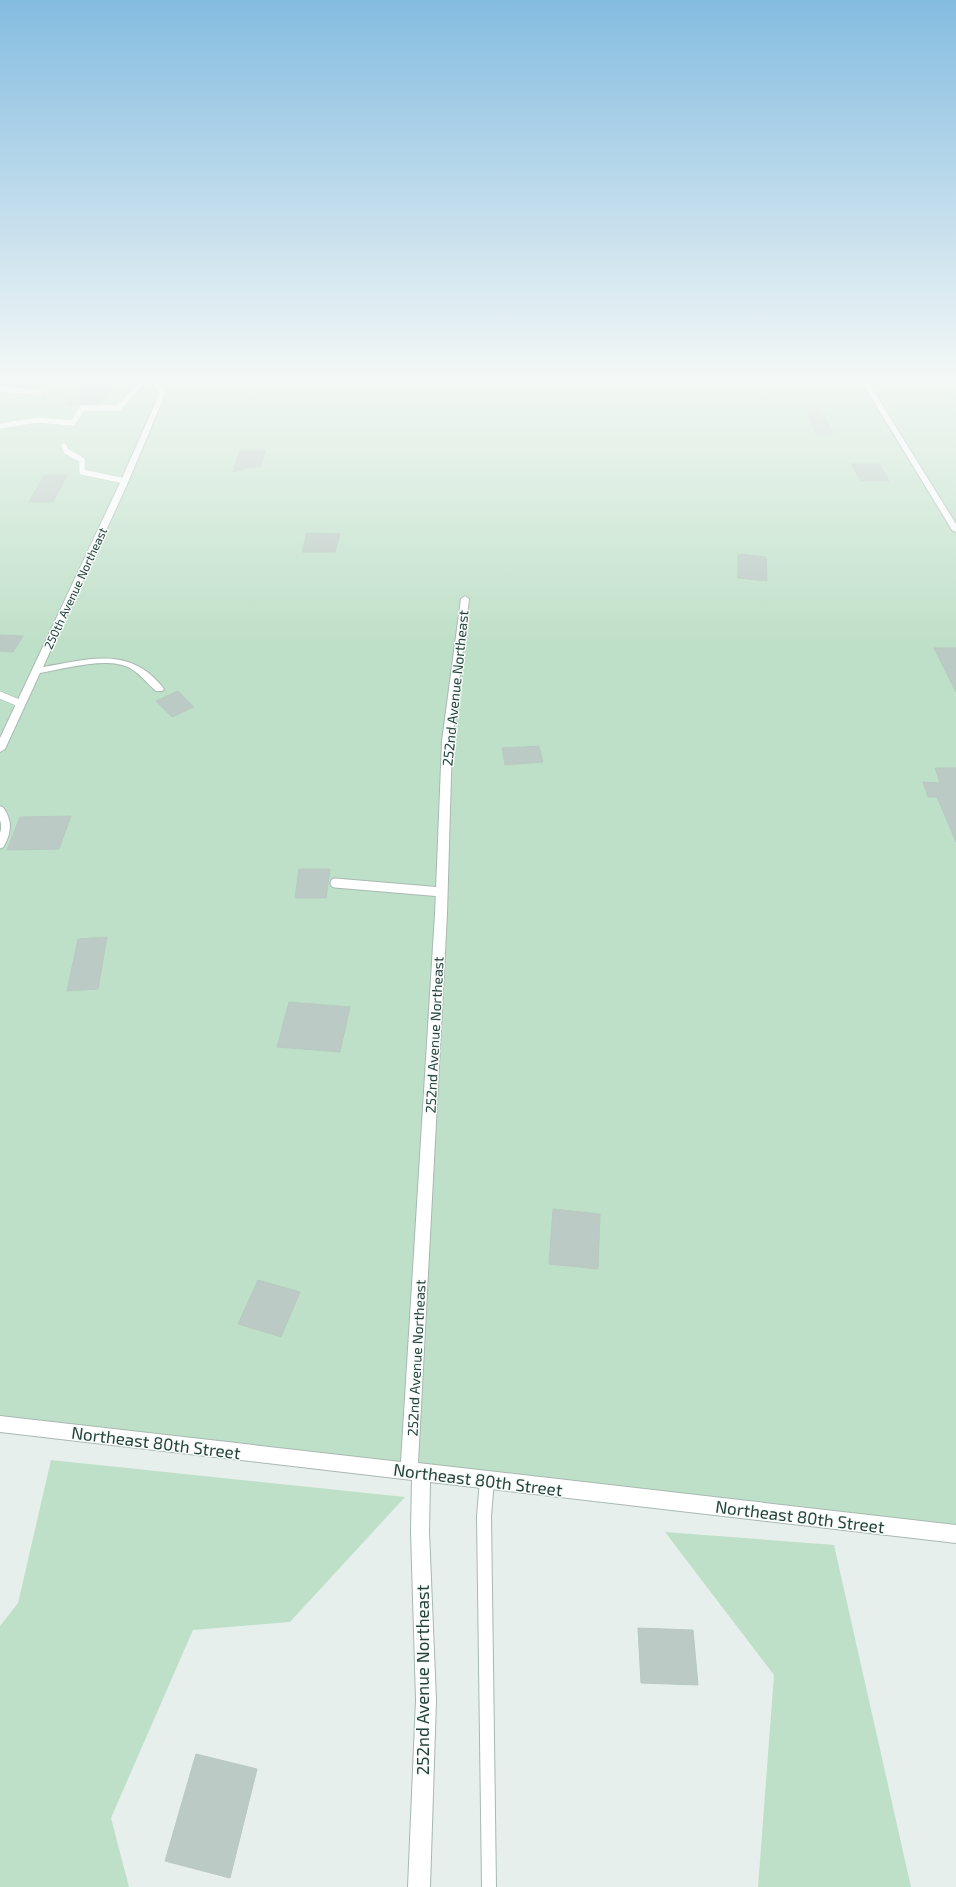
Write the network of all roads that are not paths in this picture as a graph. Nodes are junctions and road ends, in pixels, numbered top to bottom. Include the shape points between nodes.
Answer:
1 (83, 465) edge
2 (131, 465) edge
3 (916, 465) edge
4 (124, 481) junction
5 (956, 530) edge
6 (465, 599) dead end
7 (37, 671) junction
8 (160, 688) dead end
9 (0, 695) edge
10 (21, 704) junction
11 (0, 749) edge
12 (0, 811) edge
13 (0, 844) edge
14 (335, 883) dead end
15 (442, 892) junction
16 (0, 1424) edge
17 (415, 1472) junction
18 (486, 1480) junction
19 (956, 1534) edge
20 (419, 1887) edge
21 (489, 1887) edge

1 - 4 lane via 82,472
2 - 4 street, 250th Avenue Northeast
3 - 5 street
4 - 7 street, 250th Avenue Northeast
6 - 15 street, 252nd Avenue Northeast via 447,741
7 - 8 street via 100,661 117,661 129,664
7 - 10 street, 250th Avenue Northeast
9 - 10 lane
10 - 11 street, 250th Avenue Northeast
12 - 13 lane via 8,827
14 - 15 lane
15 - 17 street, 252nd Avenue Northeast
16 - 17 street, Northeast 80th Street
17 - 18 street, Northeast 80th Street
17 - 20 street, 252nd Avenue Northeast via 420,1531 426,1700
18 - 19 street, Northeast 80th Street
18 - 21 lane via 484,1516

